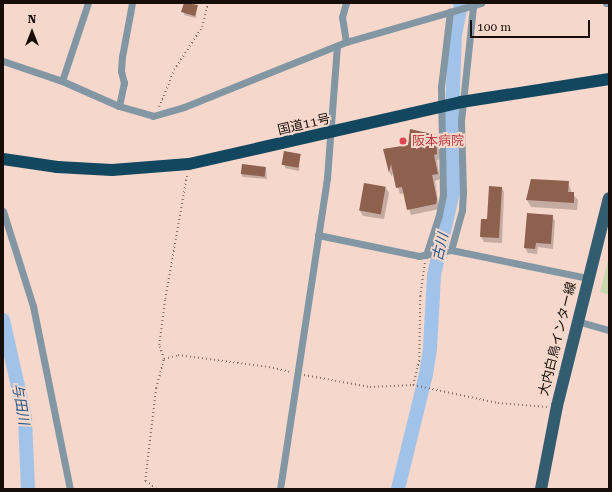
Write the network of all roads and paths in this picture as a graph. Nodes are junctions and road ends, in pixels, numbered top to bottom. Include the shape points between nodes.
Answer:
1 (88, 3) edge
2 (132, 3) edge
3 (208, 3) edge
4 (346, 3) edge
5 (480, 3) edge
6 (471, 6) junction
7 (452, 12) junction
8 (346, 42) junction
9 (337, 46) junction
10 (3, 61) edge
11 (609, 79) edge
12 (62, 81) junction
13 (462, 102) junction
14 (119, 106) junction
15 (442, 107) junction
16 (160, 115) junction
17 (331, 133) junction
18 (3, 159) edge
19 (188, 164) junction
20 (608, 203) edge
21 (3, 211) edge
22 (318, 235) junction
23 (449, 250) junction
24 (428, 254) junction
25 (588, 278) junction
26 (577, 321) junction
27 (609, 330) edge
28 (164, 359) junction
29 (298, 374) junction
30 (413, 385) junction
31 (557, 406) junction
32 (70, 489) edge
33 (156, 489) edge
34 (280, 489) edge
35 (540, 489) edge

1 - 12 street
2 - 14 street via 122,57 121,71 124,84
3 - 16 path via 202,27 174,70 165,89 159,108
4 - 8 street via 342,17
5 - 6 street
6 - 7 street
6 - 13 street
7 - 8 street
7 - 15 street
8 - 9 street
9 - 16 street
9 - 17 street
10 - 12 street
11 - 13 highway, 国道11号
12 - 14 street
13 - 15 highway, 国道11号
13 - 23 street via 462,210
14 - 16 street via 147,115
15 - 17 highway, 国道11号
15 - 24 street via 443,195
17 - 19 highway, 国道11号
17 - 22 street
18 - 19 highway, 国道11号 via 57,167 112,170
19 - 28 path via 159,345
20 - 25 main road, 大内白鳥インター線
21 - 32 street via 33,306
22 - 24 street via 399,252
22 - 29 street
23 - 24 street
23 - 25 street
24 - 30 path via 420,296 419,361
25 - 26 main road, 大内白鳥インター線
26 - 27 street
26 - 31 main road, 大内白鳥インター線
28 - 29 path via 178,355 269,367
28 - 33 path via 156,388 146,481
29 - 30 path via 370,387
29 - 34 street
30 - 31 path via 498,403
31 - 35 main road, 大内白鳥インター線

